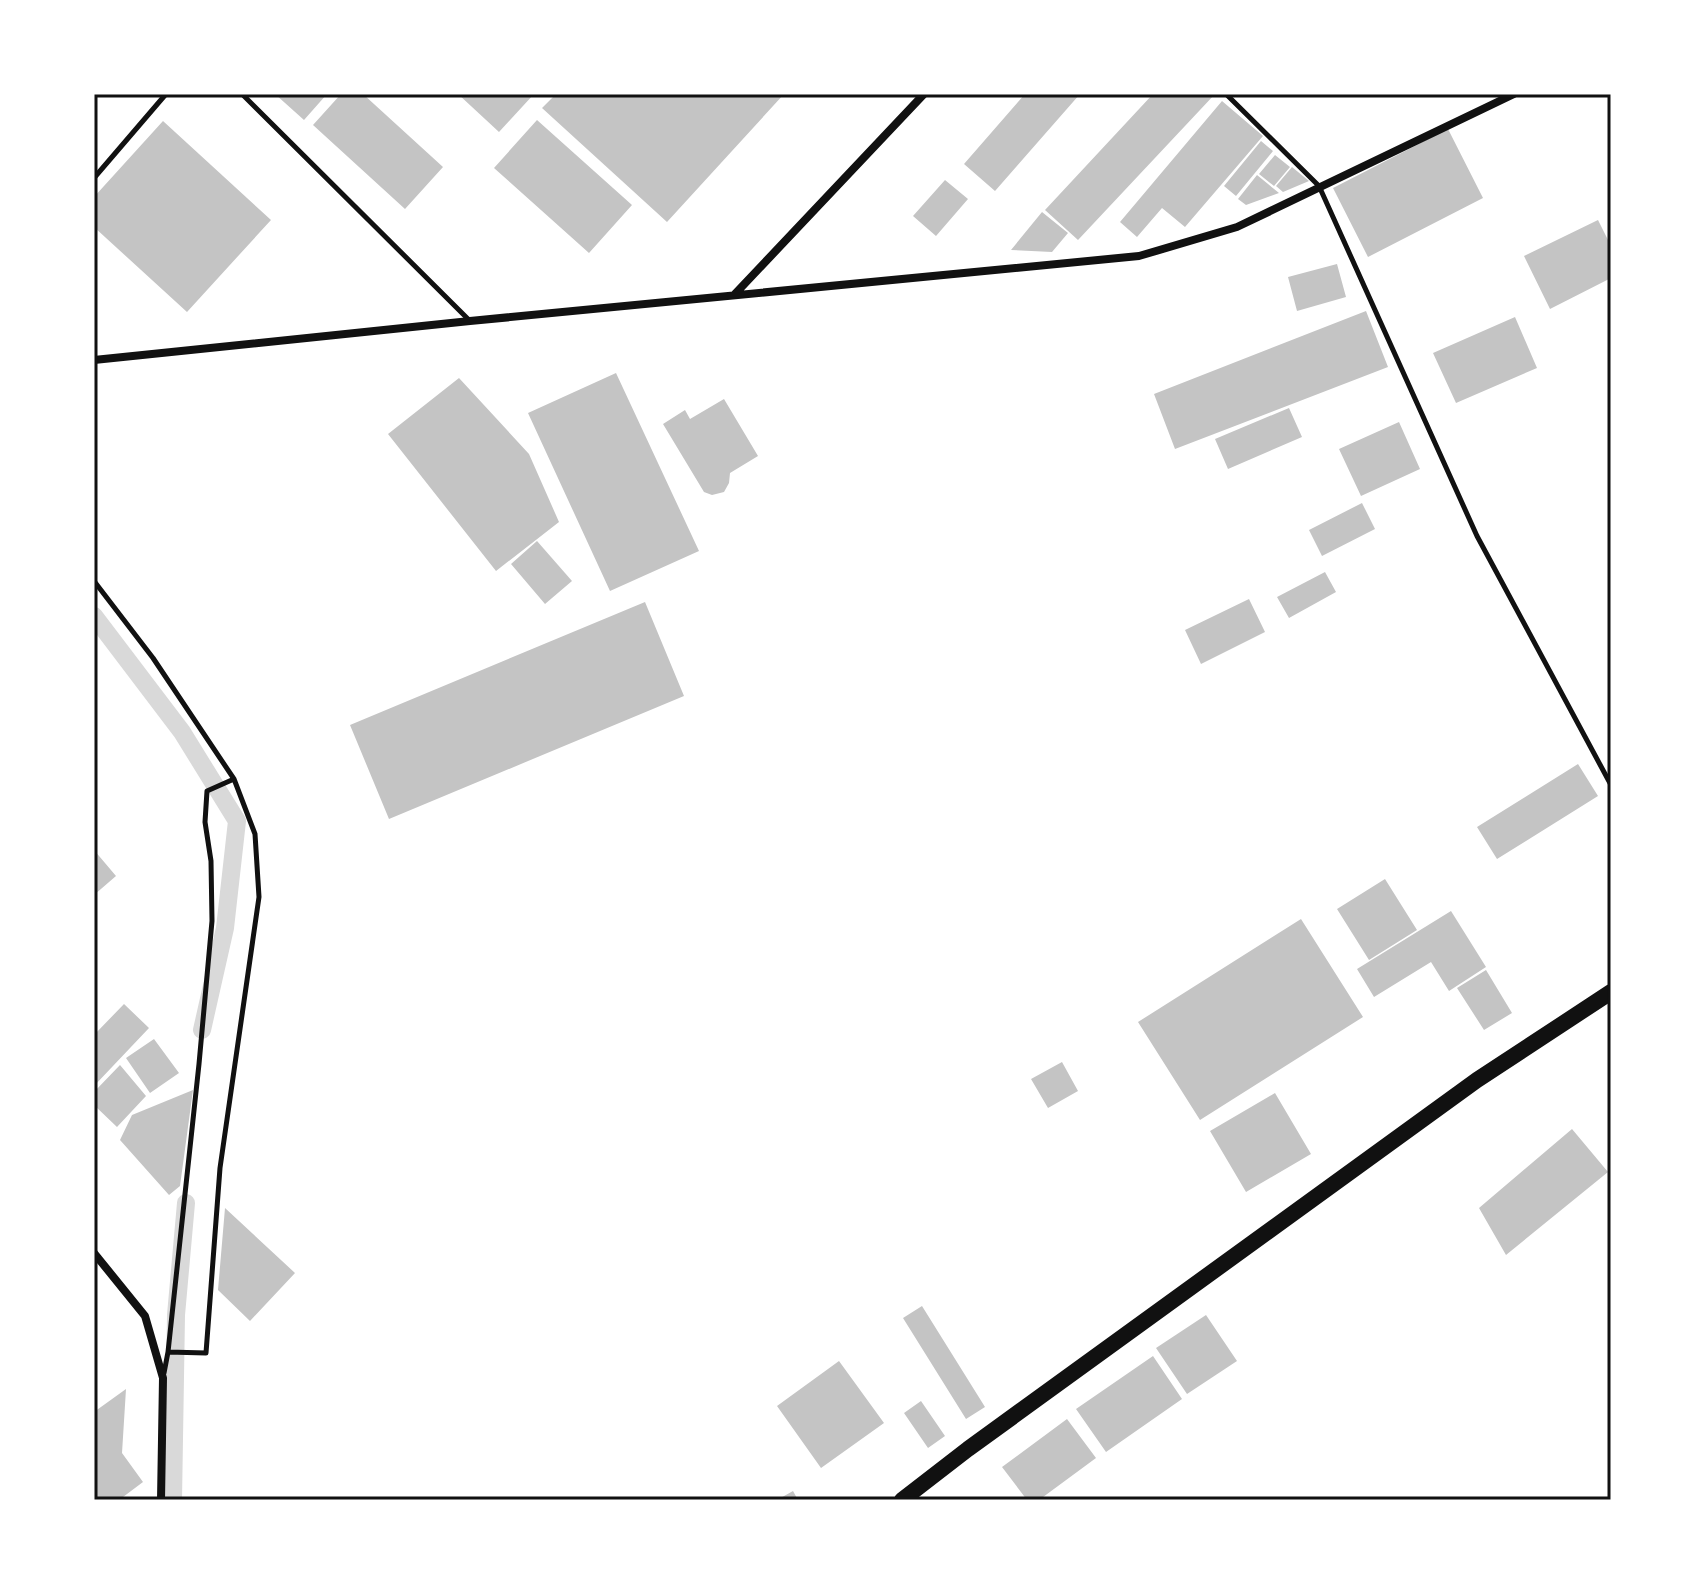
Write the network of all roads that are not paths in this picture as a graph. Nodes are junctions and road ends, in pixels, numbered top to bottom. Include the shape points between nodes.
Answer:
1 (166, 94) edge
2 (242, 94) edge
3 (924, 94) edge
4 (1226, 94) edge
5 (1514, 94) edge
6 (94, 178) edge
7 (1319, 186) junction
8 (734, 295) junction
9 (470, 321) junction
10 (94, 360) edge
11 (94, 581) edge
12 (234, 779) junction
13 (1611, 785) edge
14 (1611, 992) edge
15 (94, 1253) edge
16 (168, 1352) junction
17 (163, 1378) junction
18 (161, 1500) edge
19 (902, 1500) edge

1 - 6 lane
2 - 9 lane
3 - 8 street
4 - 7 lane
5 - 7 street
7 - 8 street via 1237,227 1139,256
7 - 13 lane via 1477,536
8 - 9 street
9 - 10 street
11 - 12 lane
12 - 16 lane via 207,791 212,921
12 - 16 lane via 255,834 259,897 220,1168 206,1353
14 - 19 main road via 1477,1080
15 - 17 street via 145,1316
16 - 17 lane
17 - 18 street

